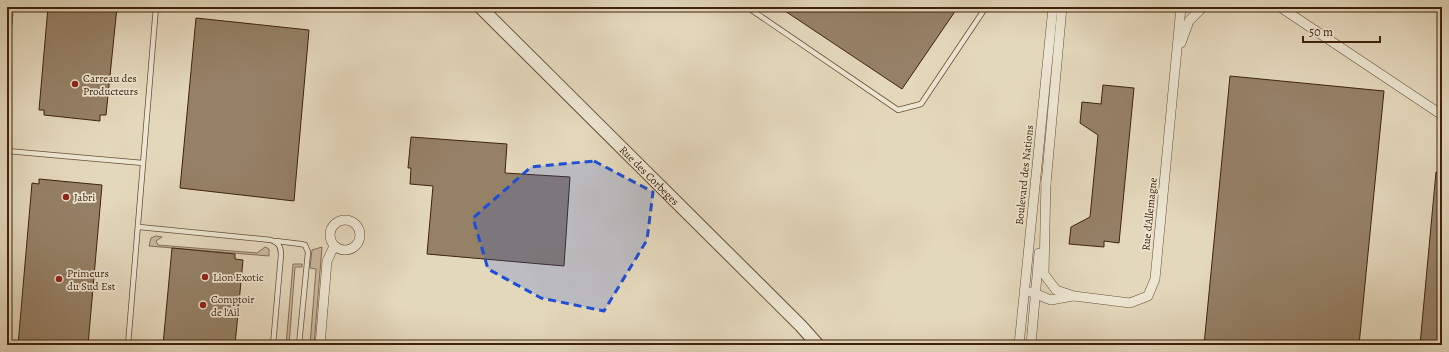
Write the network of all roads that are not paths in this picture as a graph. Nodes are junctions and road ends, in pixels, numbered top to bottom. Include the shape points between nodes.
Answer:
1 (11, 7) edge
2 (156, 7) edge
3 (480, 7) edge
4 (747, 7) edge
5 (986, 7) edge
6 (1053, 7) edge
7 (1062, 7) edge
8 (1181, 7) edge
9 (1203, 7) edge
10 (1280, 7) edge
11 (7, 49) edge
12 (1176, 58) junction
13 (1442, 115) edge
14 (7, 151) edge
15 (143, 163) junction
16 (1046, 180) junction
17 (1034, 199) junction
18 (138, 227) junction
19 (275, 241) junction
20 (334, 246) dead end
21 (1035, 294) junction
22 (1074, 296) junction
23 (128, 345) edge
24 (273, 345) edge
25 (299, 345) edge
26 (320, 345) edge
27 (818, 345) edge
28 (1019, 345) edge
29 (1031, 345) edge

1 - 11 lane
2 - 15 lane
3 - 27 street, Rue des Corbeges
4 - 5 lane via 898,110 921,104
6 - 17 street, Boulevard des Nations
7 - 16 street, Boulevard des Nations
8 - 12 street, Rue d'Allemagne
9 - 12 street, Rue d'Allemagne via 1189,21
10 - 13 street
12 - 22 street, Rue d'Allemagne via 1155,279 1148,296 1130,303
14 - 15 lane
15 - 18 lane
16 - 21 street, Boulevard des Nations
16 - 22 street, Rue d'Allemagne via 1044,274 1056,290
17 - 21 street via 1035,230 1029,291
17 - 28 street, Boulevard des Nations
18 - 19 lane
18 - 23 lane
19 - 24 lane via 281,249 281,255
19 - 25 lane via 305,245 308,252
20 - 26 street via 327,261
21 - 22 street, Rue d'Allemagne via 1051,300
21 - 29 street, Boulevard des Nations

